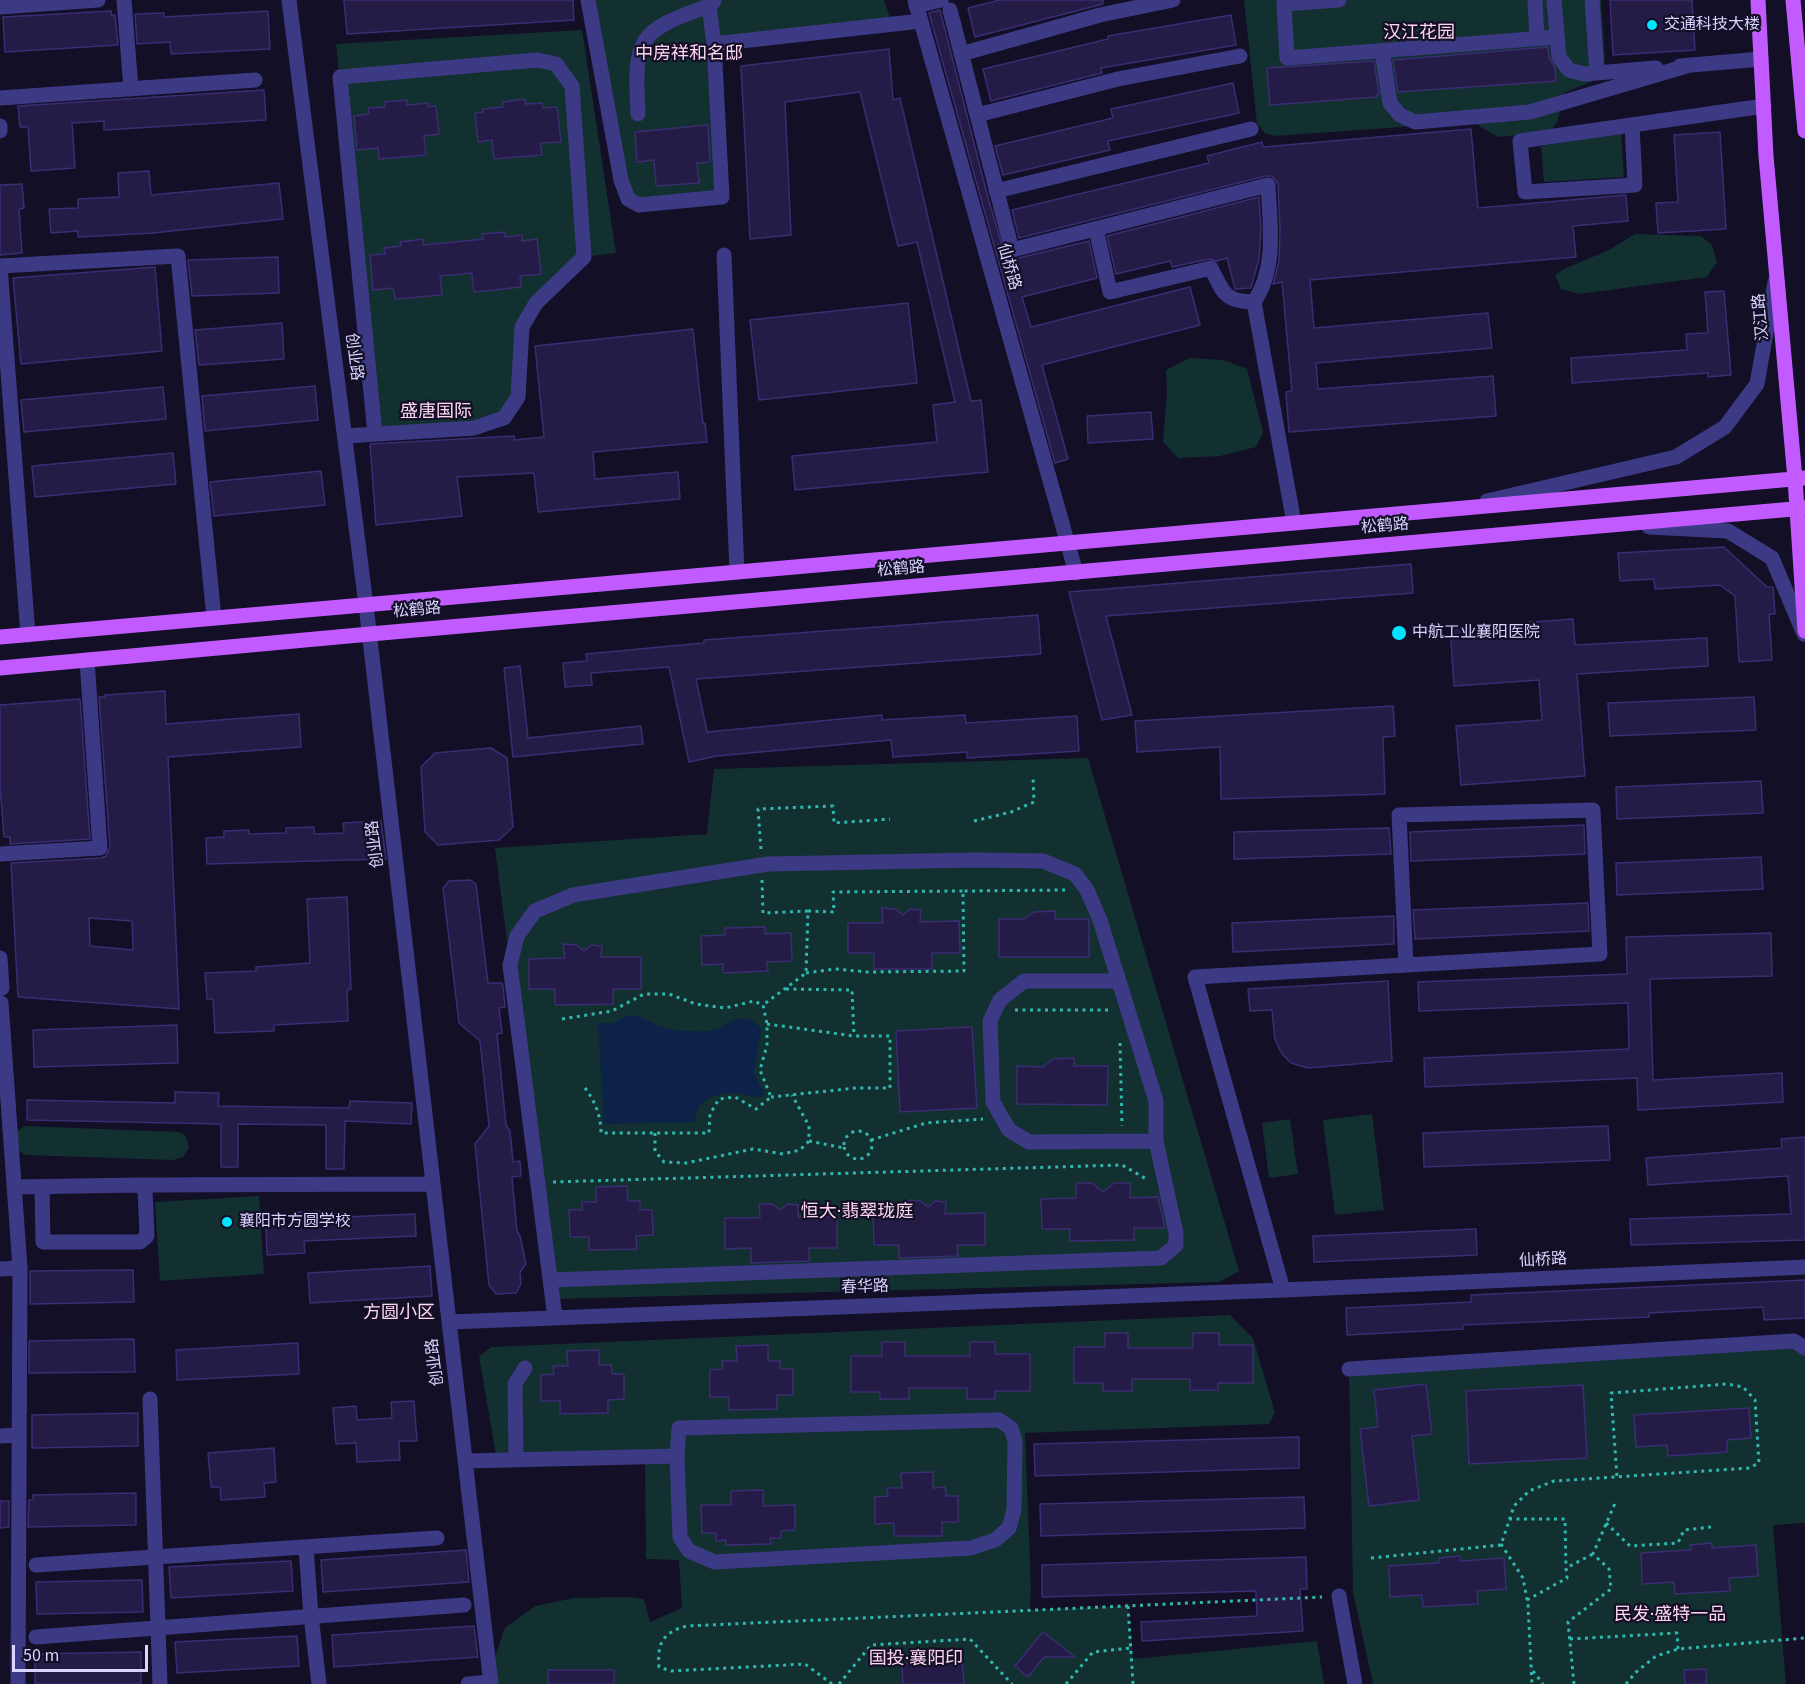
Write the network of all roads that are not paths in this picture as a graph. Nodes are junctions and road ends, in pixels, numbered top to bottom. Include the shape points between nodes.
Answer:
1 (98, 0) edge
2 (124, 0) edge
3 (289, 0) edge
4 (588, 0) edge
5 (1173, 0) edge
6 (1339, 0) edge
7 (1535, 0) edge
8 (1554, 0) edge
9 (1592, 0) edge
10 (1758, 0) edge
11 (1792, 0) edge
12 (712, 3) edge
13 (946, 5) edge
14 (0, 7) edge
15 (917, 9) edge
16 (1557, 37) junction
17 (1537, 38) junction
18 (714, 44) junction
19 (1383, 51) junction
20 (962, 54) junction
21 (1240, 56) dead end
22 (1761, 59) junction
23 (1690, 65) junction
24 (1597, 73) junction
25 (255, 80) dead end
26 (131, 89) junction
27 (0, 98) edge
28 (1764, 106) junction
29 (638, 114) dead end
30 (977, 115) junction
31 (1632, 125) junction
32 (1251, 129) dead end
33 (1805, 131) edge
34 (996, 191) junction
35 (1096, 229) junction
36 (724, 255) dead end
37 (0, 266) edge
38 (1777, 273) junction
39 (1254, 302) junction
40 (375, 434) junction
41 (345, 436) junction
42 (1800, 478) edge
43 (1801, 508) edge
44 (1455, 509) junction
45 (1294, 523) junction
46 (1616, 525) junction
47 (1067, 543) junction
48 (737, 572) junction
49 (1076, 573) junction
50 (366, 605) junction
51 (214, 618) junction
52 (1805, 633) edge
53 (370, 634) junction
54 (28, 635) junction
55 (0, 637) edge
56 (87, 660) junction
57 (0, 669) edge
58 (0, 854) edge
59 (0, 958) edge
60 (1406, 965) junction
61 (1119, 981) junction
62 (1, 996) edge
63 (1156, 1141) junction
64 (433, 1184) junction
65 (140, 1185) junction
66 (42, 1186) junction
67 (14, 1187) junction
68 (20, 1268) junction
69 (1805, 1268) edge
70 (0, 1269) edge
71 (550, 1280) junction
72 (1283, 1290) junction
73 (555, 1318) junction
74 (449, 1322) junction
75 (1805, 1348) edge
76 (525, 1368) dead end
77 (1349, 1369) dead end
78 (150, 1399) dead end
79 (19, 1435) junction
80 (0, 1436) edge
81 (677, 1456) junction
82 (516, 1460) junction
83 (465, 1461) junction
84 (437, 1538) dead end
85 (306, 1547) junction
86 (155, 1559) junction
87 (36, 1565) dead end
88 (1339, 1596) road end
89 (464, 1605) dead end
90 (311, 1616) junction
91 (158, 1628) junction
92 (36, 1637) dead end
93 (491, 1683) edge
94 (18, 1684) edge
95 (160, 1684) edge
96 (319, 1684) edge
97 (468, 1684) edge
98 (1355, 1684) edge

1 - 14 street
2 - 26 street
3 - 41 street, 创业路
4 - 18 street via 621,180 628,199 639,205 722,197
5 - 20 street via 1100,15
6 - 19 street via 1284,4 1287,58
7 - 17 street
8 - 16 street
9 - 24 street
10 - 22 main road, 汉江路
11 - 33 main road
12 - 18 street
12 - 29 street via 653,30 640,47 636,72
13 - 15 street
13 - 20 street
15 - 18 street
15 - 47 street, 仙桥路
16 - 17 street
16 - 24 street via 1559,57 1569,70
17 - 19 street
19 - 23 street via 1390,104 1400,115 1415,122 1530,112
20 - 30 street
21 - 30 street via 1118,79
22 - 23 street
22 - 28 main road, 汉江路
23 - 24 street
25 - 26 street
26 - 27 street
28 - 31 street
28 - 38 main road, 汉江路
30 - 34 street
31 - 31 street via 1520,141 1525,192 1635,185
32 - 34 street
34 - 35 street via 1012,250
35 - 39 street via 1110,292 1211,268 1223,293 1237,302
35 - 39 street via 1268,185 1271,247 1263,289
36 - 48 street
37 - 51 street via 178,256
37 - 54 street
38 - 42 main road, 汉江路
38 - 44 street via 1757,384 1725,427 1676,457
39 - 45 street
40 - 40 street via 474,428 504,418 518,397 522,327 536,303 584,257 572,86 556,64 537,60 340,77
40 - 41 street
41 - 50 street, 创业路
42 - 43 main road, 汉江路
42 - 44 main road, 松鹤路
43 - 46 main road, 松鹤路
43 - 52 main road, 汉江路
44 - 45 main road, 松鹤路
45 - 47 main road, 松鹤路
46 - 49 main road, 松鹤路
46 - 52 street via 1728,531 1772,558
47 - 48 main road, 松鹤路
47 - 49 street, 仙桥路
48 - 50 main road, 松鹤路
49 - 53 main road, 松鹤路
50 - 51 main road, 松鹤路
50 - 53 street, 创业路
51 - 54 main road, 松鹤路
53 - 56 main road, 松鹤路
53 - 64 street, 创业路
54 - 55 main road, 松鹤路
56 - 57 main road, 松鹤路
56 - 58 street via 100,848
59 - 62 street
60 - 60 street via 1600,954 1593,810 1399,815
60 - 72 street via 1195,977
61 - 63 street via 1156,1101
61 - 63 street via 1024,981 1000,1000 990,1021 993,1102 1009,1130 1029,1142
61 - 71 street via 1087,890 1075,874 1043,861 762,865 573,895 535,911 517,936 510,965
62 - 67 street
63 - 71 street via 1176,1233 1176,1245 1161,1258
64 - 65 street
64 - 74 street, 创业路
65 - 66 street
65 - 66 street via 145,1190 147,1236 140,1242 43,1242
66 - 67 street
67 - 68 street
68 - 70 street
68 - 79 street
69 - 72 street, 仙桥路
71 - 73 street
72 - 73 street, 春华路
73 - 74 street, 春华路
74 - 83 street, 创业路
75 - 77 street via 1794,1341
76 - 82 street via 515,1384
78 - 86 street
79 - 80 street
79 - 94 street
81 - 81 street via 680,1537 689,1551 715,1562 971,1548 995,1539 1009,1528 1014,1510 1015,1441 1011,1428 999,1420 679,1428
81 - 82 street
82 - 83 street
83 - 93 street, 创业路
84 - 85 street
85 - 86 street
85 - 90 street
86 - 87 street
86 - 91 street
88 - 98 street
89 - 90 street
90 - 91 street
90 - 96 street
91 - 92 street
91 - 95 street
93 - 97 street

